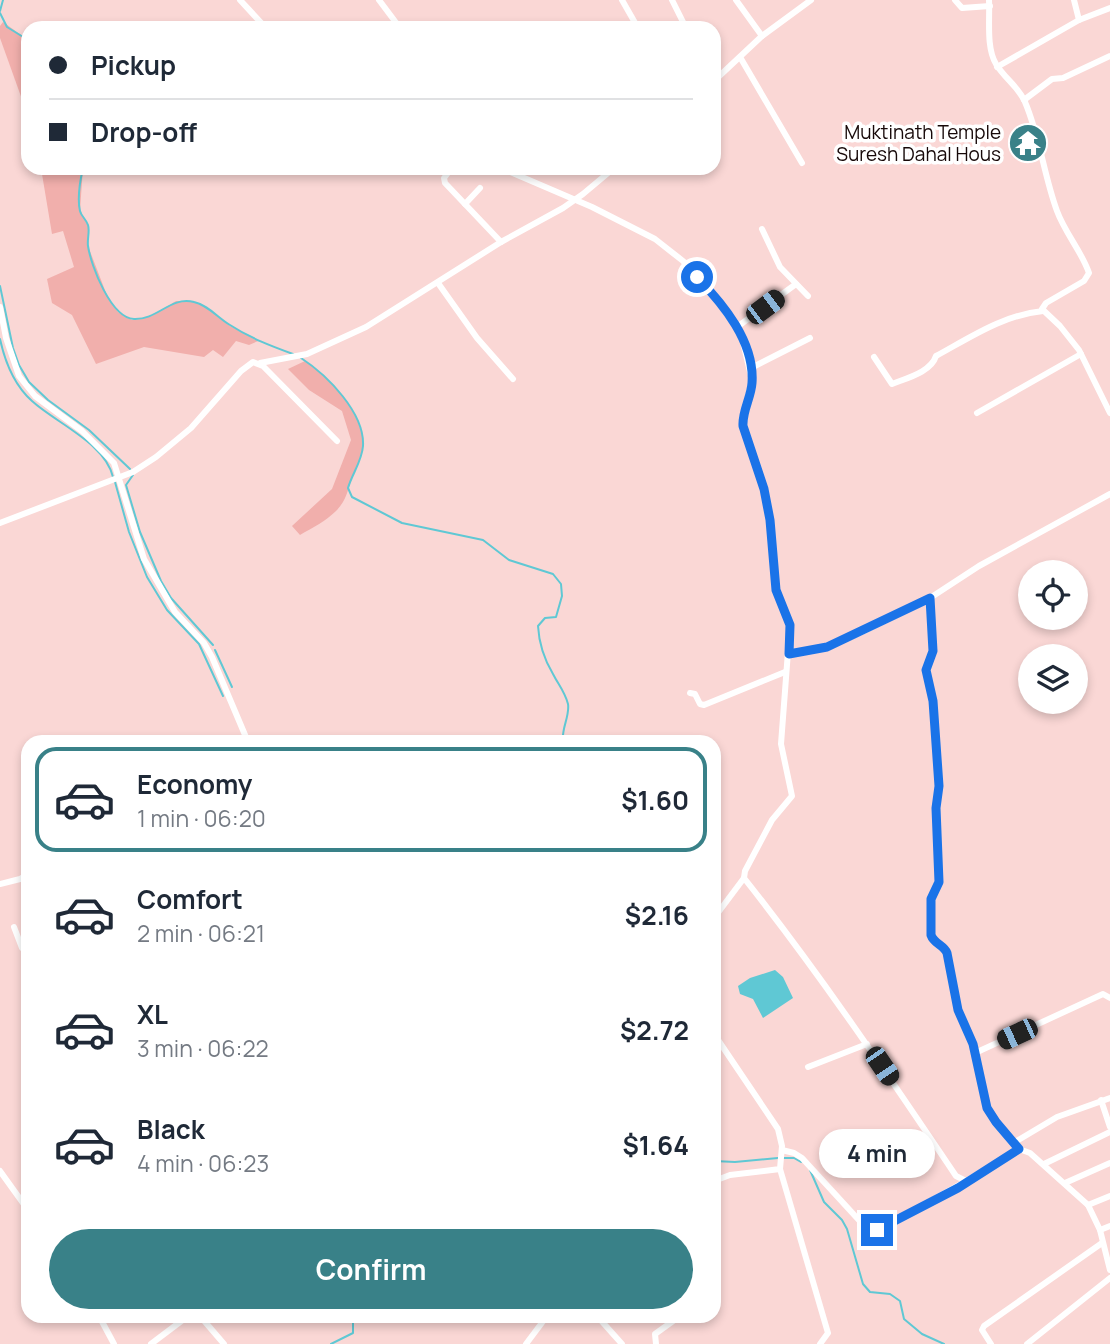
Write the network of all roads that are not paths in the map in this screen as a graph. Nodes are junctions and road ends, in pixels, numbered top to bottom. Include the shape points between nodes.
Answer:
1 (240, 0) edge
2 (379, 0) edge
3 (622, 0) edge
4 (673, 0) edge
5 (736, 0) edge
6 (811, 0) edge
7 (955, 0) edge
8 (1074, 0) edge
9 (989, 3) edge
10 (1110, 8) edge
11 (1079, 20) junction
12 (260, 21) edge
13 (395, 21) edge
14 (634, 21) edge
15 (683, 21) edge
16 (762, 36) junction
17 (1110, 56) edge
18 (740, 57) junction
19 (998, 67) junction
20 (721, 75) edge
21 (1024, 100) junction
22 (802, 163) dead end
23 (448, 175) edge
24 (517, 175) edge
25 (605, 175) edge
26 (480, 188) dead end
27 (575, 200) junction
28 (465, 204) junction
29 (762, 229) dead end
30 (500, 242) junction
31 (438, 283) junction
32 (796, 284) junction
33 (808, 296) dead end
34 (0, 307) edge
35 (1043, 311) junction
36 (737, 327) junction
37 (810, 338) dead end
38 (1081, 354) junction
39 (874, 357) dead end
40 (260, 363) junction
41 (751, 368) junction
42 (513, 379) dead end
43 (976, 413) dead end
44 (1110, 413) edge
45 (337, 441) dead end
46 (120, 477) junction
47 (1110, 494) edge
48 (0, 523) edge
49 (930, 598) junction
50 (789, 654) junction
51 (785, 672) junction
52 (690, 693) dead end
53 (245, 735) edge
54 (21, 878) edge
55 (744, 878) junction
56 (0, 884) edge
57 (721, 909) edge
58 (14, 928) dead end
59 (21, 946) edge
60 (1110, 998) edge
61 (721, 1044) edge
62 (867, 1044) junction
63 (975, 1053) junction
64 (808, 1067) dead end
65 (1110, 1098) edge
66 (1101, 1100) junction
67 (1110, 1130) edge
68 (1017, 1145) junction
69 (782, 1152) junction
70 (1110, 1163) edge
71 (1044, 1164) junction
72 (780, 1167) junction
73 (0, 1171) edge
74 (721, 1178) edge
75 (966, 1181) junction
76 (1065, 1183) junction
77 (1110, 1196) edge
78 (21, 1200) edge
79 (1088, 1205) junction
80 (1110, 1226) edge
81 (1100, 1230) junction
82 (1102, 1243) junction
83 (1110, 1270) edge
84 (1110, 1278) edge
85 (103, 1323) edge
86 (178, 1323) edge
87 (206, 1323) edge
88 (542, 1323) edge
89 (603, 1323) edge
90 (670, 1323) edge
91 (114, 1344) edge
92 (150, 1344) edge
93 (224, 1344) edge
94 (526, 1344) edge
95 (622, 1344) edge
96 (656, 1344) edge
97 (820, 1344) edge
98 (991, 1344) edge
99 (1027, 1344) edge

1 - 12 street
2 - 13 street
3 - 14 street
4 - 15 street
5 - 16 street
6 - 16 street
7 - 9 street via 962,8
8 - 11 street
9 - 19 street via 991,55
10 - 11 street
11 - 19 street
16 - 18 street
17 - 21 street via 1052,79
18 - 20 street
18 - 22 street
19 - 21 street
21 - 35 street via 1056,210 1089,273 1084,281 1046,303
23 - 28 street via 444,181
24 - 27 street
25 - 27 street
26 - 28 street
27 - 30 street
27 - 36 street via 655,239 690,269
28 - 30 street
29 - 32 street via 780,267
30 - 31 street
31 - 40 street via 366,327 307,354
31 - 42 street
32 - 33 street
32 - 36 street
34 - 46 street via 19,376 34,396 82,431 114,463
35 - 38 street
35 - 39 street via 1001,321 936,356 933,365 892,384
36 - 41 street
37 - 41 street
38 - 43 street
38 - 44 street
40 - 45 street
40 - 46 street via 246,366 191,428 156,457
41 - 50 street via 743,426 764,489 776,590 790,625
46 - 48 street
46 - 53 street via 144,559 175,612 204,643
47 - 49 street
49 - 50 street via 827,647
49 - 63 street via 933,651 926,670 933,701 939,786 939,882 931,899 931,935 947,953 958,1010
50 - 51 street
51 - 52 street via 704,705
51 - 55 street via 781,744 792,796 772,820
54 - 56 street
55 - 57 street
55 - 62 street
58 - 59 street
60 - 63 street via 1102,994
61 - 69 street via 778,1129
62 - 64 street
62 - 75 street via 956,1176
63 - 68 street via 987,1108
65 - 66 street
66 - 67 street
66 - 68 street via 1057,1117
67 - 71 street
68 - 71 street
68 - 75 street
69 - 72 street
69 - 75 street via 802,1158 868,1230 884,1227
70 - 76 street
71 - 76 street
72 - 74 street
72 - 97 street via 828,1333
73 - 78 street
76 - 79 street
77 - 79 street
79 - 81 street
80 - 81 street
81 - 82 street
82 - 83 street
82 - 98 street via 984,1326
84 - 99 street
85 - 91 street
86 - 92 street
87 - 93 street
88 - 94 street
89 - 95 street
90 - 96 street via 655,1334

